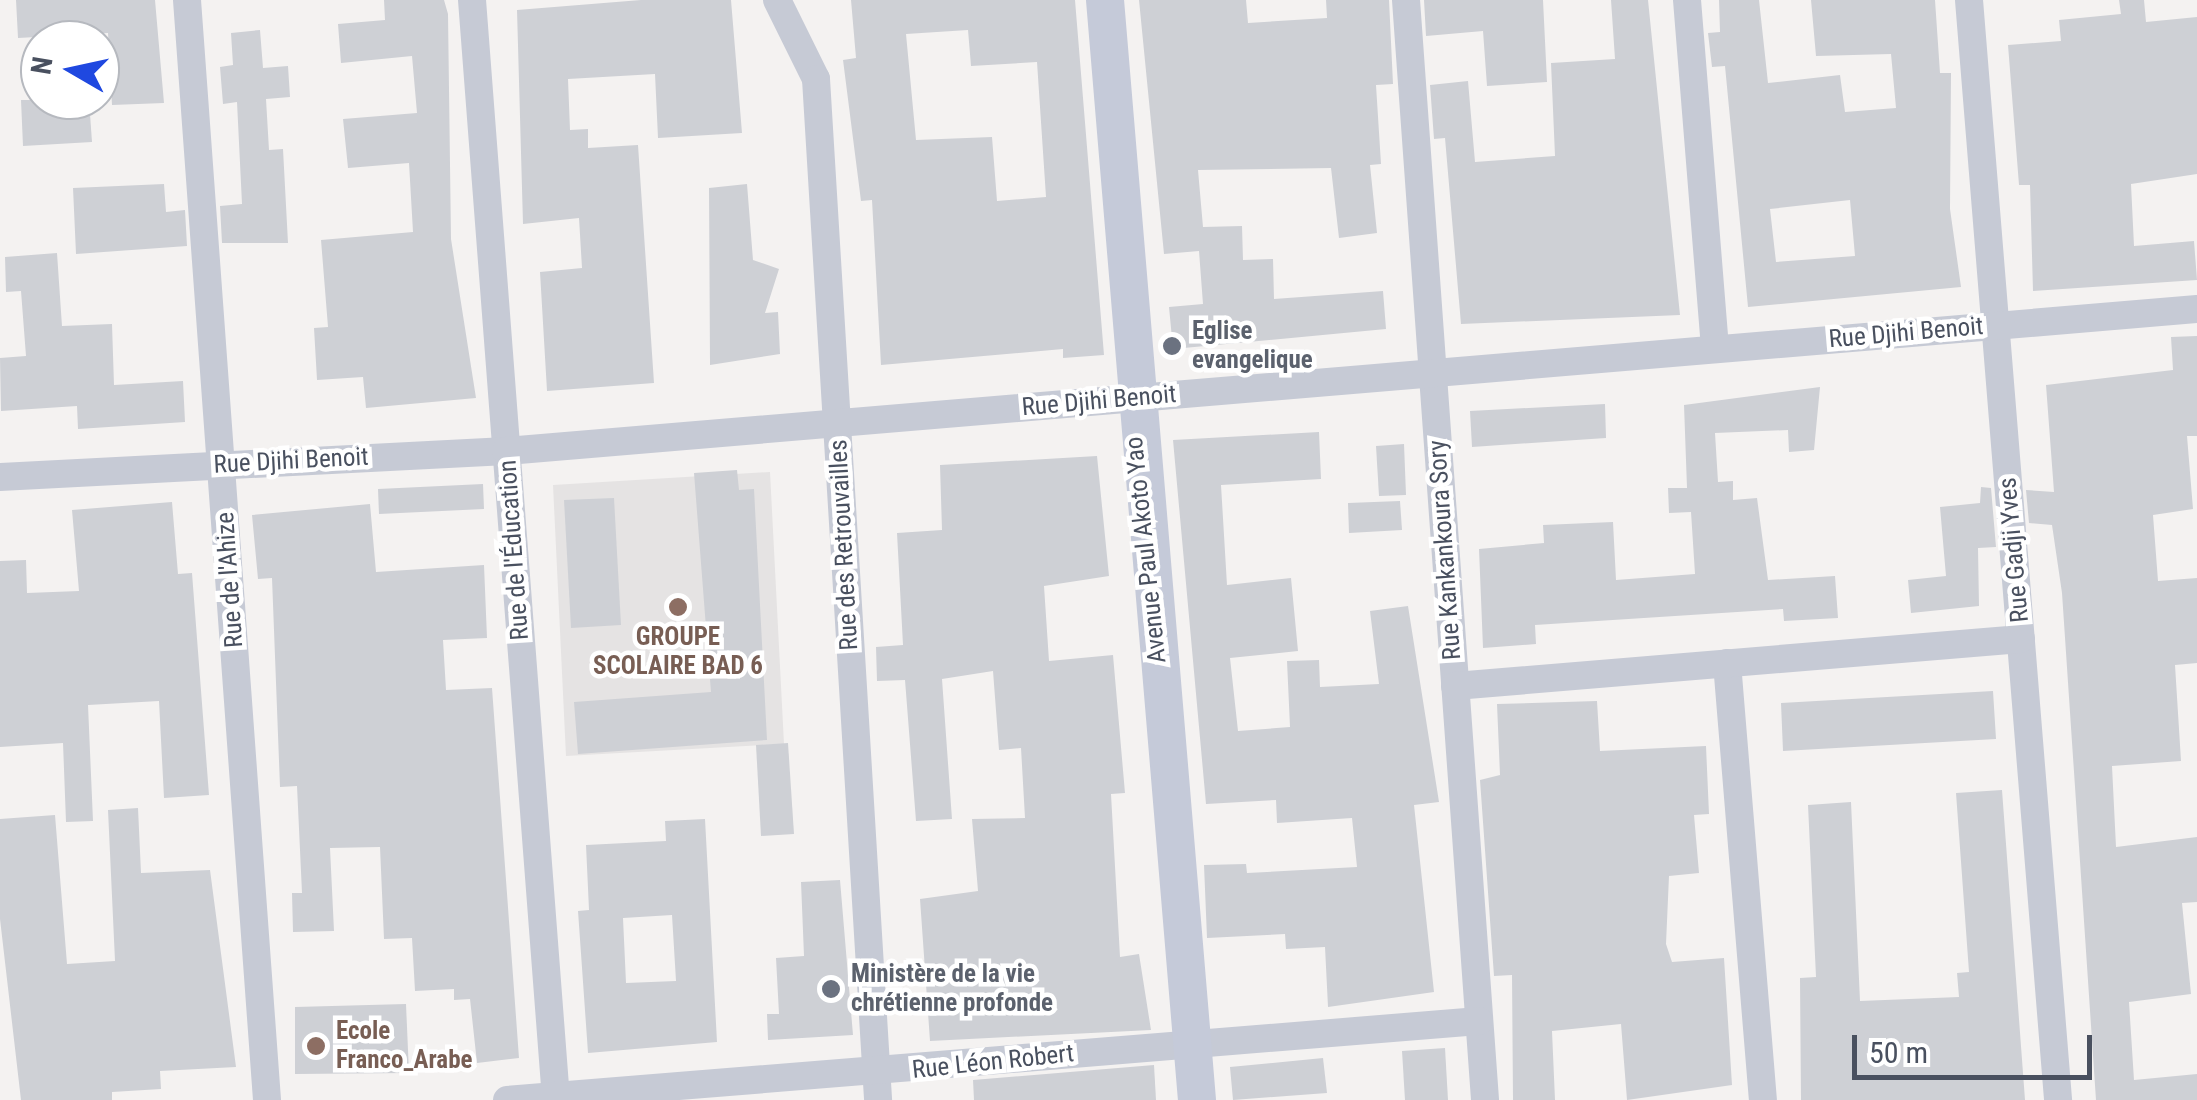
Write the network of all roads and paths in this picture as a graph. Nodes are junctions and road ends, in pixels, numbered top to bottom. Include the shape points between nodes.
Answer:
1 (187, 0) edge
2 (472, 0) edge
3 (777, 0) edge
4 (1104, 0) edge
5 (1406, 0) edge
6 (1687, 0) edge
7 (1969, 0) edge
8 (2197, 309) edge
9 (1995, 325) junction
10 (1715, 349) junction
11 (1432, 373) junction
12 (1131, 398) junction
13 (836, 423) junction
14 (506, 451) junction
15 (222, 464) junction
16 (0, 477) edge
17 (2021, 639) junction
18 (1727, 663) junction
19 (1455, 686) junction
20 (1479, 1021) junction
21 (1194, 1042) junction
22 (877, 1087) edge
23 (556, 1098) edge
24 (268, 1100) edge
25 (507, 1100) edge
26 (1197, 1100) edge
27 (1484, 1100) edge
28 (1762, 1100) edge
29 (2058, 1100) edge

1 - 15 street, Rue de l'Ahize
2 - 14 street, Rue de l'Éducation
3 - 13 street, Rue des Retrouvailles via 816,79
4 - 12 street, Avenue Paul Akoto Yao
5 - 11 street, Rue Kankankoura Sory
6 - 10 street
7 - 9 street, Rue Gadji Yves
8 - 9 street, Rue Djihi Benoit
9 - 10 street, Rue Djihi Benoit
9 - 17 street, Rue Gadji Yves
10 - 11 street, Rue Djihi Benoit
11 - 12 street, Rue Djihi Benoit
11 - 19 street, Rue Kankankoura Sory
12 - 13 street, Rue Djihi Benoit
12 - 21 street, Avenue Paul Akoto Yao
13 - 14 street, Rue Djihi Benoit
13 - 22 street, Rue des Retrouvailles
14 - 15 street, Rue Djihi Benoit
14 - 23 street, Rue de l'Éducation
15 - 16 street, Rue Djihi Benoit
15 - 24 street, Rue de l'Ahize
17 - 18 street
17 - 29 street, Rue Gadji Yves
18 - 19 street
18 - 28 street
19 - 20 street, Rue Kankankoura Sory
20 - 21 street, Rue Léon Robert
20 - 27 street, Rue Kankankoura Sory
21 - 22 street, Rue Léon Robert
21 - 26 street, Avenue Paul Akoto Yao
22 - 23 street, Rue Léon Robert
23 - 25 street, Rue Léon Robert

